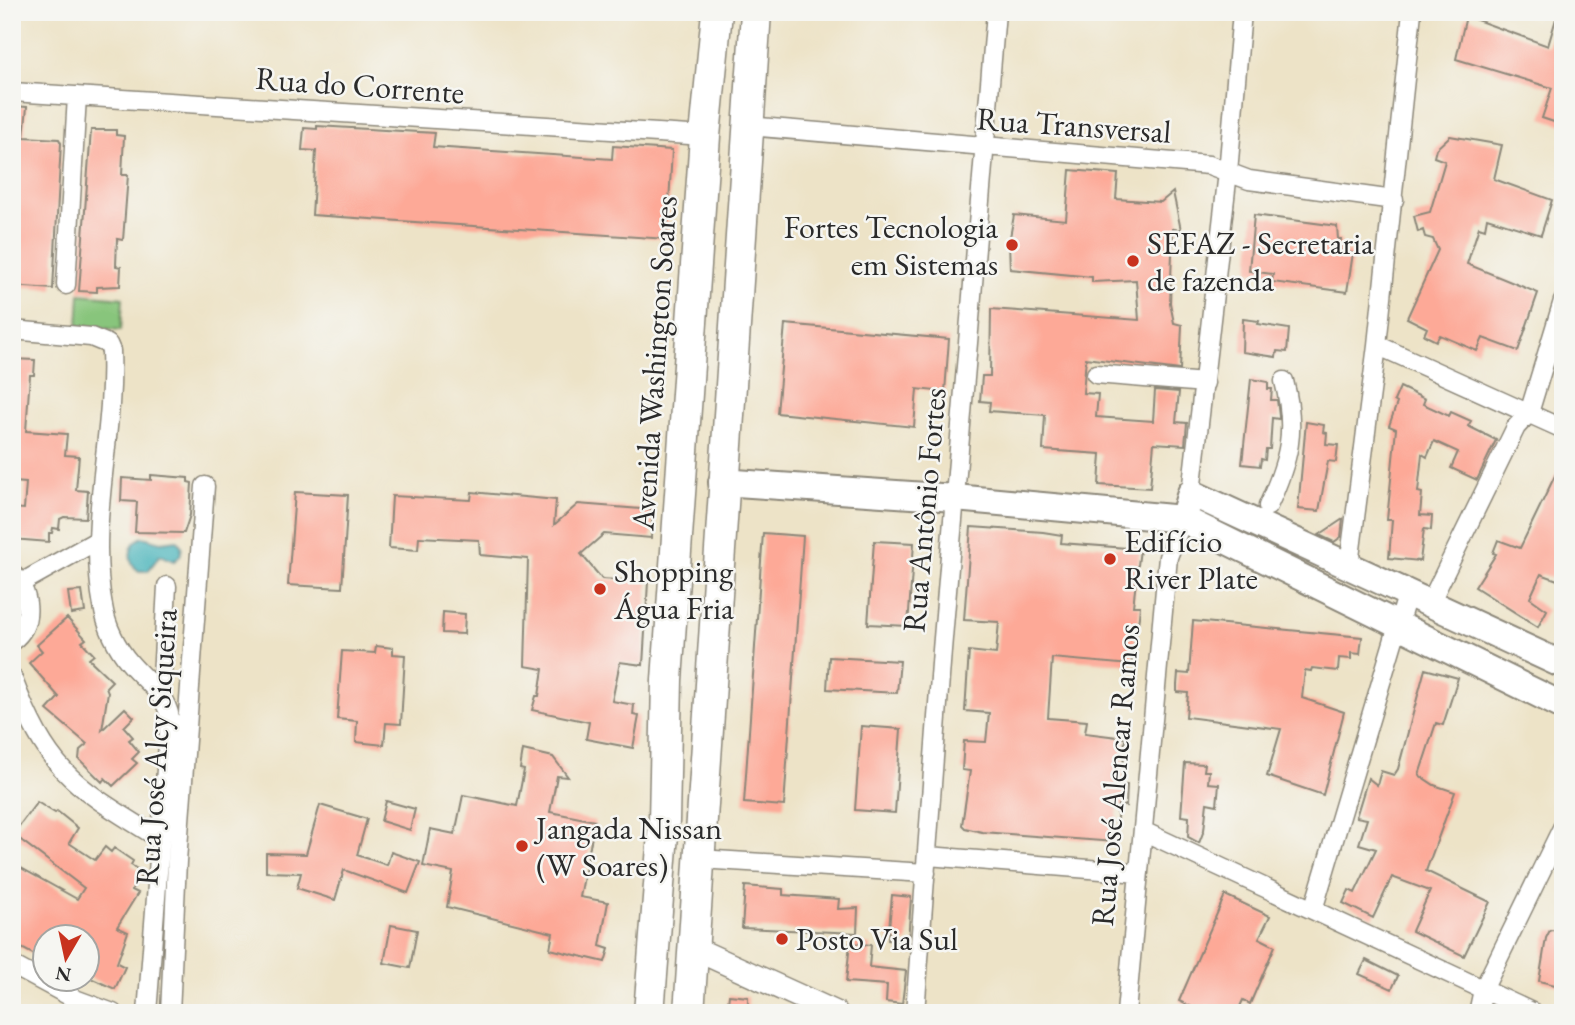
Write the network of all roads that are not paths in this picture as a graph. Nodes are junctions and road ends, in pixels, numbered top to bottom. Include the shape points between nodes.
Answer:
1 (717, 12) edge
2 (756, 12) edge
3 (996, 12) edge
4 (1241, 12) edge
5 (1412, 12) edge
6 (12, 92) edge
7 (77, 96) junction
8 (747, 126) junction
9 (705, 136) junction
10 (986, 148) junction
11 (1228, 172) junction
12 (1394, 200) junction
13 (66, 285) dead end
14 (1563, 301) edge
15 (12, 330) edge
16 (1377, 345) junction
17 (1096, 374) dead end
18 (1284, 381) dead end
19 (1205, 383) junction
20 (1529, 413) junction
21 (1563, 429) edge
22 (722, 482) junction
23 (205, 486) dead end
24 (1191, 493) junction
25 (954, 498) junction
26 (1264, 514) junction
27 (1183, 519) junction
28 (98, 540) junction
29 (1349, 565) junction
30 (17, 578) edge
31 (167, 586) dead end
32 (1419, 597) junction
33 (1399, 623) junction
34 (12, 641) edge
35 (1563, 665) edge
36 (12, 677) edge
37 (161, 696) junction
38 (1563, 705) edge
39 (1563, 826) edge
40 (1143, 831) junction
41 (160, 839) junction
42 (699, 859) junction
43 (927, 864) junction
44 (1139, 873) junction
45 (1313, 910) junction
46 (693, 948) junction
47 (12, 965) edge
48 (1483, 990) junction
49 (113, 1013) edge
50 (147, 1013) edge
51 (170, 1013) edge
52 (649, 1013) edge
53 (689, 1013) edge
54 (836, 1013) edge
55 (915, 1013) edge
56 (1126, 1013) edge
57 (1478, 1013) edge
58 (1534, 1013) edge

1 - 9 highway, Avenida Washington Soares
2 - 8 highway
3 - 10 street, Rua Antônio Fortes
4 - 11 street, Rua José Alencar Ramos
5 - 12 street
6 - 7 street, Rua do Corrente
7 - 9 street, Rua do Corrente
7 - 13 street
8 - 10 street, Rua Transversal
8 - 22 highway
9 - 52 highway, Avenida Washington Soares
10 - 11 street, Rua Transversal via 1209,165
10 - 25 street, Rua Antônio Fortes
11 - 12 street, Rua Transversal via 1249,180
11 - 19 street, Rua José Alencar Ramos
12 - 16 street
14 - 20 street
15 - 28 street via 91,337 108,344 111,351
16 - 20 street
16 - 29 street
17 - 19 street
18 - 26 street via 1292,433 1283,473
19 - 24 street, Rua José Alencar Ramos
20 - 21 street
20 - 32 street via 1516,426
22 - 25 main road
22 - 42 highway
23 - 51 street, Rua José Alcy Siqueira
24 - 26 main road
24 - 27 main road, Rua José Alencar Ramos
25 - 27 main road
25 - 43 street, Rua Antônio Fortes
26 - 29 main road
27 - 33 main road
27 - 40 street, Rua José Alencar Ramos via 1168,557
28 - 30 street
28 - 37 street via 102,600 113,636 128,662
29 - 32 main road
30 - 34 street via 28,603 27,621
31 - 37 street
32 - 33 street
32 - 35 main road
33 - 38 main road
33 - 45 street
36 - 41 street via 42,746 64,775
37 - 41 street via 170,718
39 - 48 street
40 - 44 street, Rua José Alencar Ramos
40 - 45 street
41 - 50 street
42 - 43 street
42 - 46 highway
43 - 44 street
43 - 55 street, Rua Antônio Fortes
44 - 56 street, Rua José Alencar Ramos
45 - 48 street
46 - 53 highway
46 - 54 street
47 - 49 street via 75,999
48 - 57 street
48 - 58 street

